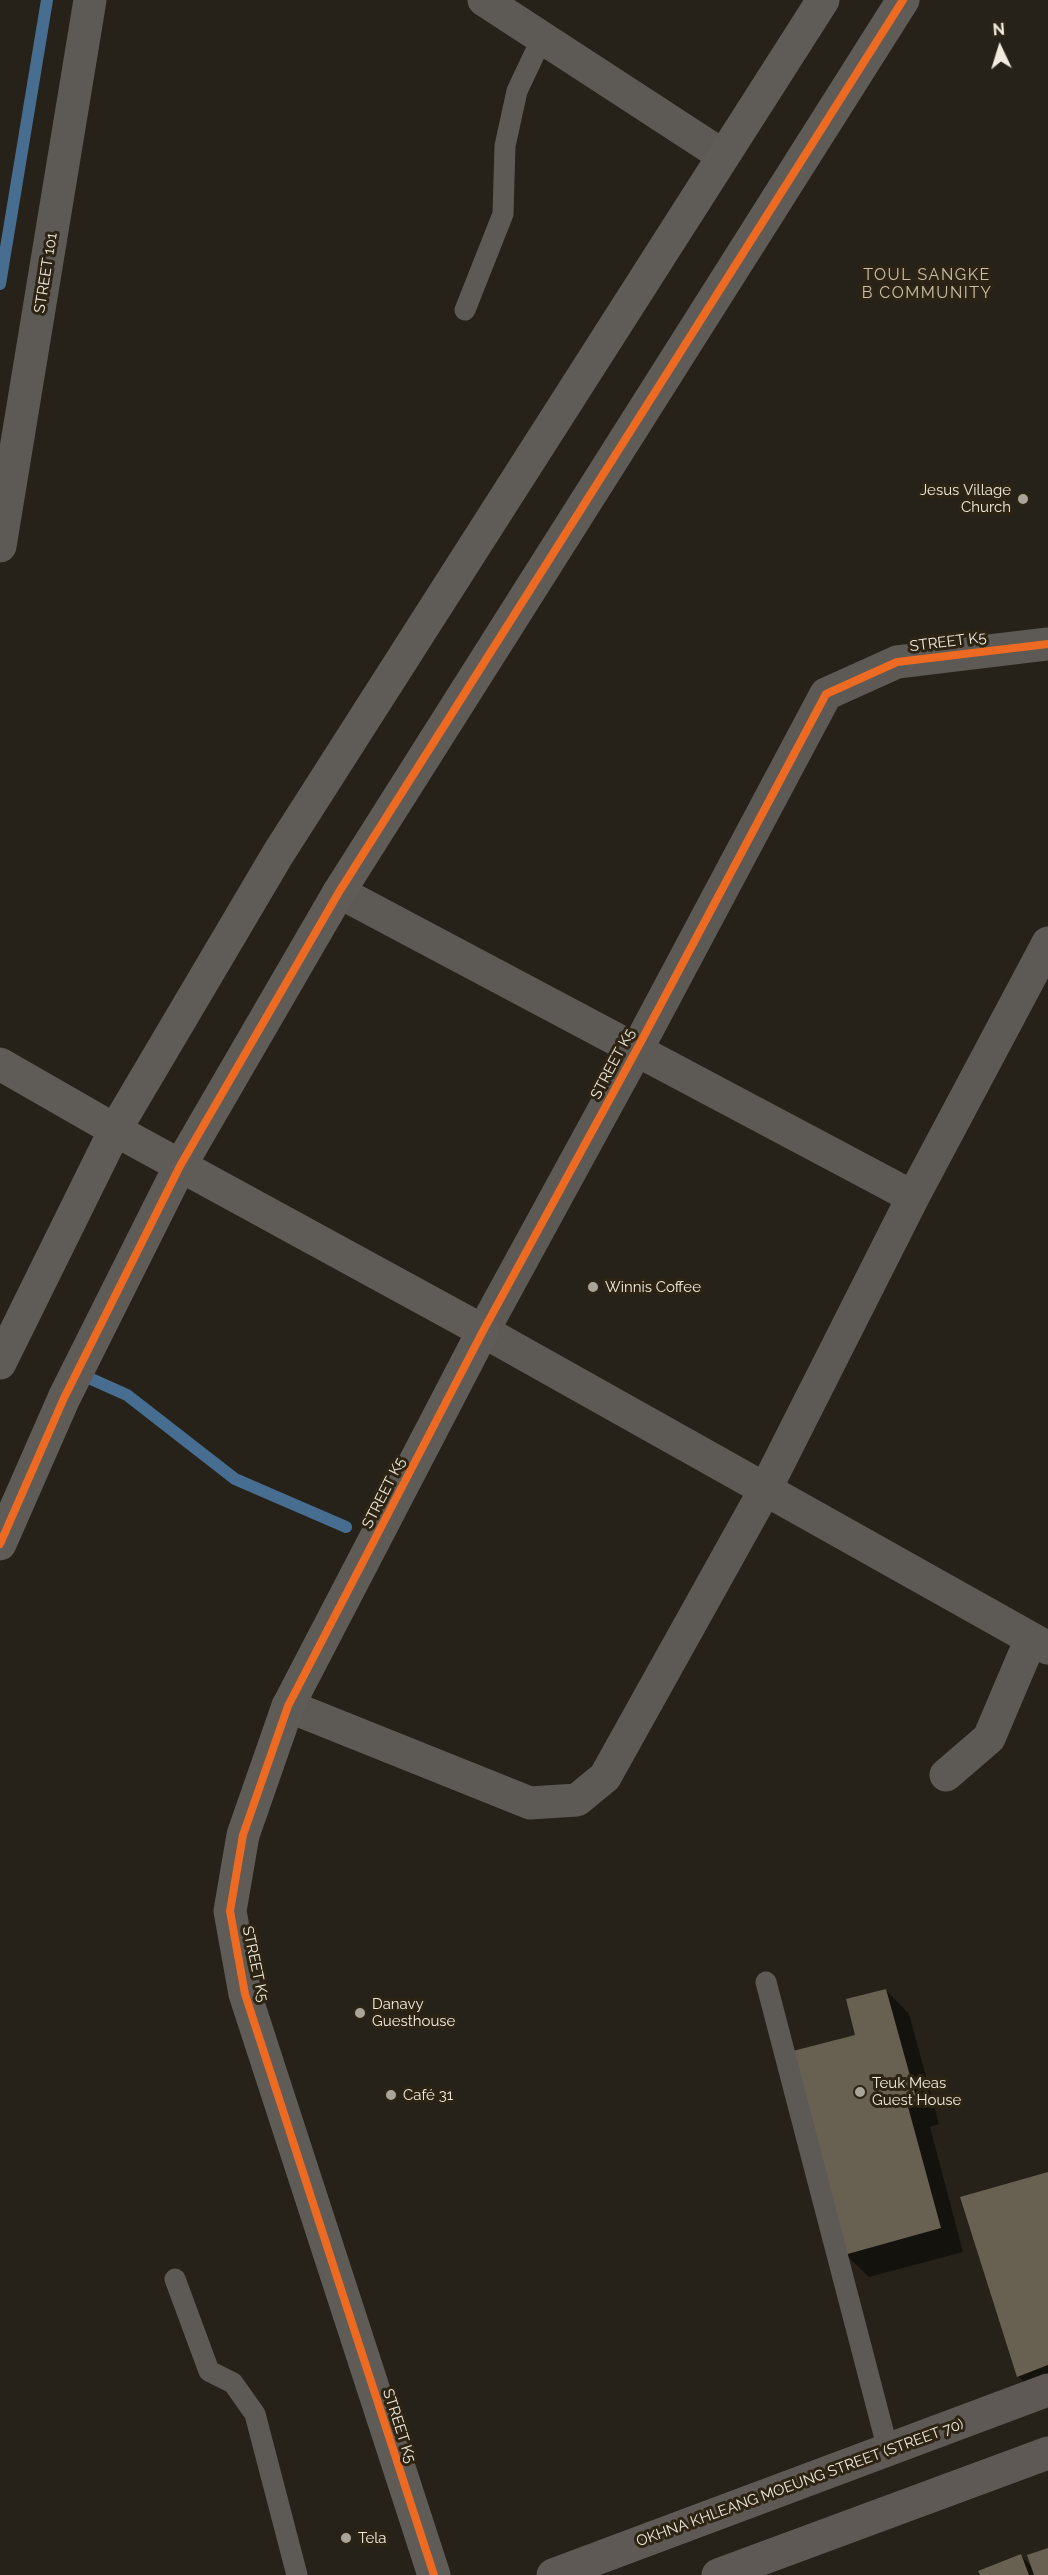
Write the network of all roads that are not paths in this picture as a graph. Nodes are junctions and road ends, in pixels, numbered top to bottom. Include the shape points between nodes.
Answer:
1 (90, 0) edge
2 (484, 0) edge
3 (822, 0) edge
4 (903, 0) edge
5 (542, 38) junction
6 (722, 155) junction
7 (465, 310) dead end
8 (0, 546) edge
9 (1048, 644) edge
10 (339, 892) junction
11 (1048, 943) edge
12 (637, 1049) junction
13 (0, 1064) edge
14 (115, 1130) junction
15 (180, 1166) junction
16 (914, 1197) junction
17 (483, 1331) junction
18 (0, 1363) edge
19 (766, 1488) junction
20 (0, 1544) edge
21 (1040, 1644) edge
22 (288, 1706) junction
23 (946, 1775) dead end
24 (766, 1982) dead end
25 (175, 2279) dead end
26 (1048, 2390) edge
27 (888, 2450) junction
28 (1048, 2453) edge
29 (600, 2567) edge
30 (297, 2575) edge
31 (434, 2575) edge
32 (553, 2575) edge
33 (718, 2575) edge

1 - 8 street, STREET 101
2 - 5 street
3 - 6 street
4 - 10 street
5 - 6 street
5 - 7 lane via 517,91 505,146 503,214
6 - 14 street via 278,854
9 - 12 street, STREET K5 via 897,662 826,694
10 - 12 street
10 - 15 street
11 - 16 street
12 - 16 street
12 - 17 street, STREET K5
13 - 14 street
14 - 15 street
14 - 18 street
15 - 17 street
15 - 20 street via 64,1398
16 - 19 street
17 - 19 street
17 - 22 street, STREET K5
19 - 21 street
19 - 22 street via 605,1777 577,1800 530,1803
21 - 23 street via 989,1738
22 - 31 street, STREET K5 via 243,1835 230,1911 249,2005
24 - 27 lane
25 - 30 lane via 209,2371 233,2383 255,2414
26 - 27 main road, OKHNA KHLEANG MOEUNG STREET (STREET 70)
27 - 29 main road, OKHNA KHLEANG MOEUNG STREET (STREET 70)
28 - 33 main road
29 - 32 main road, OKHNA KHLEANG MOEUNG STREET (STREET 70)

